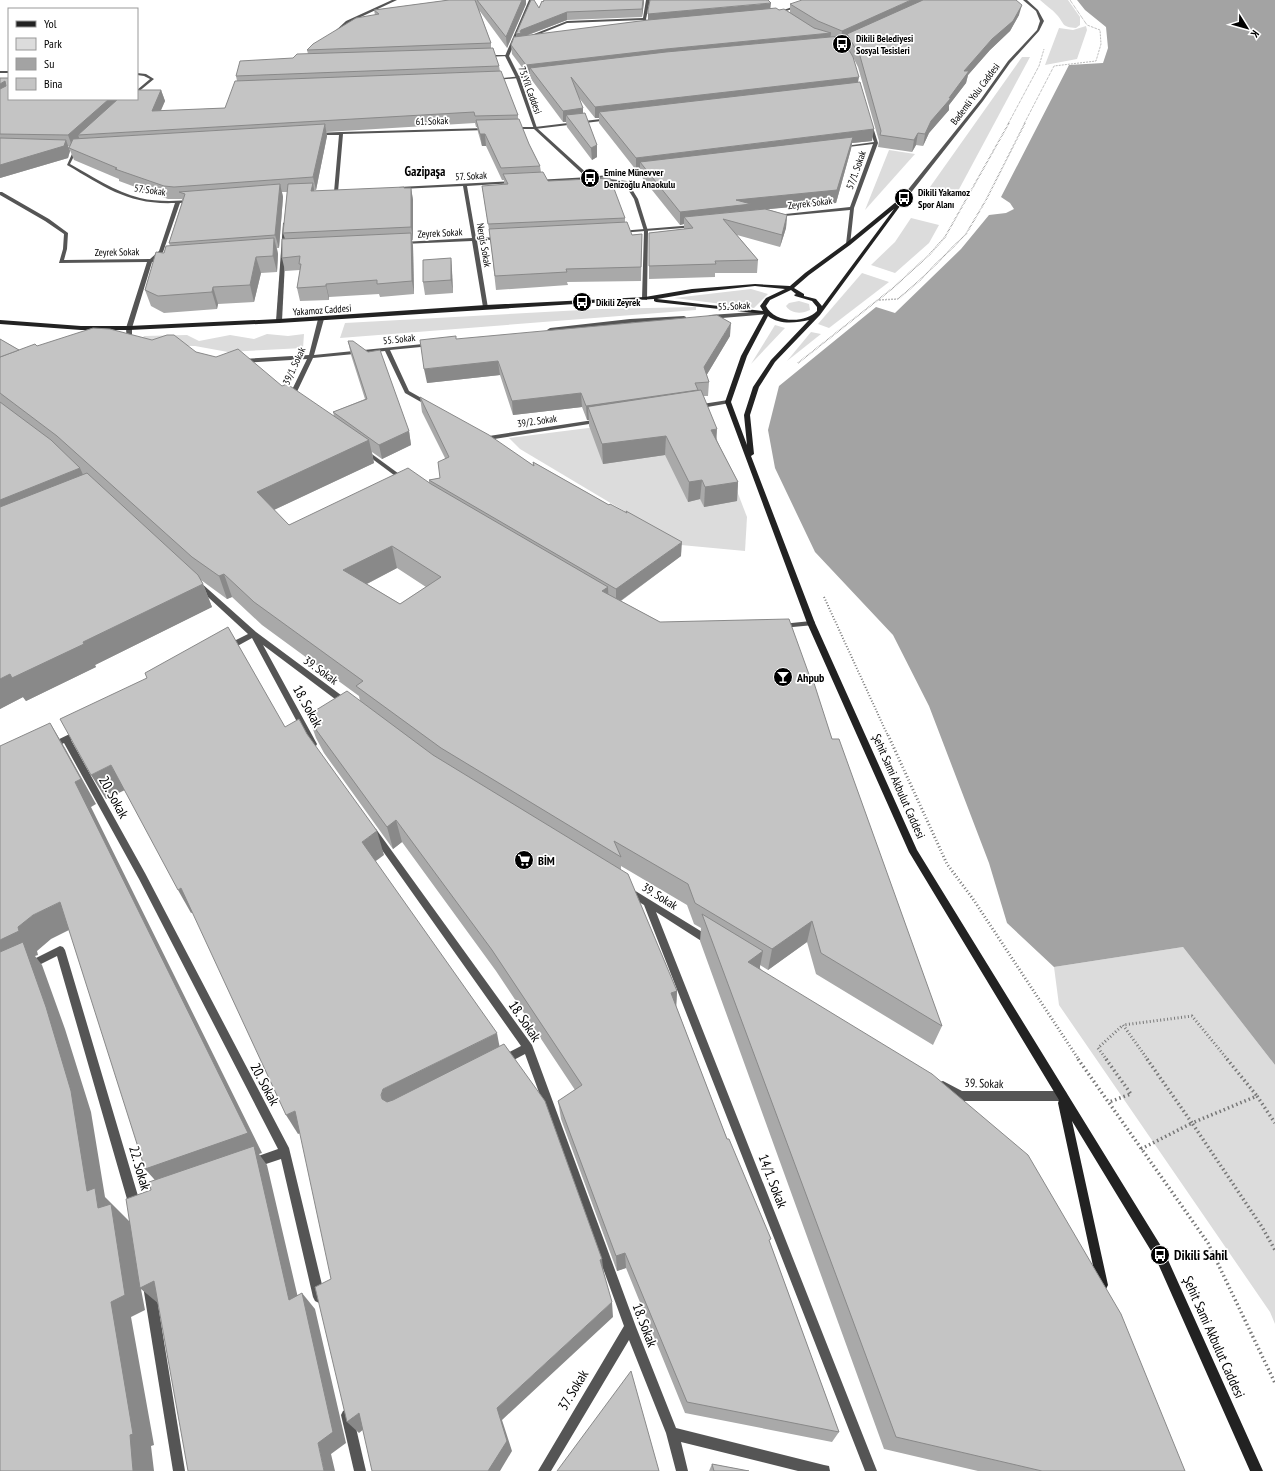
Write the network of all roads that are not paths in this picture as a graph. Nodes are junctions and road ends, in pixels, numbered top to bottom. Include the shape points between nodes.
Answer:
1 (395, 0) edge
2 (530, 0) edge
3 (648, 0) edge
4 (815, 0) edge
5 (1025, 0) edge
6 (782, 13) junction
7 (774, 14) edge
8 (788, 17) edge
9 (644, 18) junction
10 (648, 26) edge
11 (330, 37) edge
12 (520, 43) edge
13 (512, 44) junction
14 (484, 56) edge
15 (507, 56) junction
16 (138, 74) edge
17 (549, 74) edge
18 (518, 78) junction
19 (494, 79) edge
20 (138, 91) edge
21 (612, 119) edge
22 (870, 120) edge
23 (511, 128) edge
24 (534, 128) junction
25 (496, 129) edge
26 (341, 133) junction
27 (310, 135) edge
28 (876, 143) junction
29 (81, 146) edge
30 (67, 148) edge
31 (836, 148) edge
32 (74, 149) junction
33 (653, 170) edge
34 (590, 178) junction
35 (520, 182) edge
36 (528, 182) edge
37 (465, 185) junction
38 (397, 189) edge
39 (344, 191) edge
40 (329, 192) edge
41 (336, 192) junction
42 (0, 193) edge
43 (904, 198) junction
44 (201, 200) edge
45 (178, 202) junction
46 (852, 208) junction
47 (773, 217) edge
48 (285, 218) edge
49 (701, 225) edge
50 (646, 231) junction
51 (615, 233) edge
52 (506, 238) edge
53 (474, 240) junction
54 (398, 244) edge
55 (848, 244) junction
56 (290, 249) edge
57 (274, 250) edge
58 (282, 250) junction
59 (174, 259) edge
60 (150, 261) junction
61 (791, 288) junction
62 (802, 295) junction
63 (775, 296) junction
64 (645, 299) junction
65 (486, 307) junction
66 (767, 313) junction
67 (818, 314) junction
68 (706, 317) edge
69 (691, 318) edge
70 (321, 319) junction
71 (279, 321) junction
72 (0, 322) edge
73 (129, 328) junction
74 (544, 331) edge
75 (434, 344) edge
76 (123, 347) edge
77 (130, 347) junction
78 (137, 348) edge
79 (387, 349) junction
80 (311, 357) junction
81 (244, 366) edge
82 (284, 393) edge
83 (290, 397) junction
84 (297, 402) edge
85 (728, 402) junction
86 (434, 407) edge
87 (689, 408) edge
88 (604, 421) edge
89 (474, 430) edge
90 (361, 448) edge
91 (752, 467) junction
92 (412, 486) edge
93 (189, 576) edge
94 (810, 622) junction
95 (772, 628) edge
96 (252, 634) junction
97 (225, 650) edge
98 (354, 709) edge
99 (87, 728) edge
100 (66, 739) junction
101 (46, 749) edge
102 (320, 756) edge
103 (366, 821) edge
104 (620, 886) edge
105 (647, 902) junction
106 (714, 944) edge
107 (20, 970) edge
108 (528, 1048) junction
109 (493, 1065) edge
110 (934, 1080) edge
111 (1062, 1096) junction
112 (285, 1152) junction
113 (240, 1168) edge
114 (138, 1207) edge
115 (147, 1276) edge
116 (1106, 1296) edge
117 (322, 1308) edge
118 (630, 1326) junction
119 (344, 1401) edge
120 (672, 1433) junction
121 (179, 1471) edge
122 (360, 1471) edge
123 (544, 1471) edge
124 (682, 1471) edge
125 (824, 1471) edge
126 (871, 1471) edge
127 (1257, 1471) edge

1 - 11 street via 347,22
2 - 13 street, 75. Yil Caddesi
3 - 9 street
4 - 6 street
5 - 43 street, Bademli Yolu Caddesi via 1042,21 1038,30 1009,62
6 - 7 street
6 - 8 street
9 - 10 street
9 - 13 street via 567,22
12 - 13 street
13 - 15 street, 75. Yil Caddesi
14 - 15 street
15 - 18 street, 75. Yil Caddesi
16 - 20 street via 152,79
17 - 18 street
18 - 19 street
18 - 24 street, 75. Yil Caddesi
21 - 24 street
22 - 28 street, 57/1. Sokak
23 - 24 street
24 - 34 street, 75. Yil Caddesi
25 - 26 street, 61. Sokak
26 - 27 street, 61. Sokak
26 - 41 street
28 - 31 street
28 - 46 street, 57/1. Sokak
29 - 32 street
30 - 32 street
32 - 45 street, 57. Sokak via 68,164 106,186 132,197
33 - 34 street
34 - 36 street
34 - 50 street via 625,182 636,198
35 - 37 street, 57. Sokak
37 - 38 street, 57. Sokak
37 - 53 street, Nergis Sokak
39 - 41 street
40 - 41 street
42 - 60 street, Zeyrek Sokak via 66,234 61,262
43 - 55 main road
43 - 67 main road, Şehit Sami Akbulut Caddesi
44 - 45 street, 57. Sokak
45 - 60 street via 161,252
46 - 47 street, Zeyrek Sokak
46 - 55 street, 57/1. Sokak
48 - 58 street
49 - 50 street
50 - 51 street
50 - 64 street
52 - 53 street, Zeyrek Sokak
53 - 54 street, Zeyrek Sokak
53 - 65 street, Nergis Sokak
55 - 61 main road
56 - 58 street
57 - 58 street
58 - 71 street
59 - 60 street, Zeyrek Sokak
60 - 73 street
61 - 62 main road
61 - 63 main road
61 - 64 main road via 739,285
62 - 63 main road
62 - 67 main road via 818,303
63 - 66 main road via 764,302 763,306
64 - 65 main road, Yakamoz Caddesi
64 - 66 main road
65 - 70 main road, Yakamoz Caddesi
66 - 67 main road via 780,320 798,321
66 - 68 street, 55. Sokak
66 - 85 main road via 737,372
67 - 91 main road, Şehit Sami Akbulut Caddesi via 773,361 756,387 747,415
69 - 74 street via 630,321
70 - 71 main road, Yakamoz Caddesi
70 - 80 street, 39/1. Sokak
71 - 73 main road, Yakamoz Caddesi
72 - 73 main road, Yakamoz Caddesi via 81,328
73 - 77 street
75 - 79 street, 55. Sokak
76 - 77 street
77 - 78 street
79 - 80 street, 55. Sokak
79 - 86 street via 407,392
80 - 81 street, 55. Sokak via 238,362
80 - 83 street, 39/1. Sokak
82 - 83 street, 39/1. Sokak
83 - 84 street, 39/1. Sokak
85 - 87 street
85 - 91 main road, Şehit Sami Akbulut Caddesi
88 - 89 street, 39/2. Sokak via 488,438
90 - 92 street
91 - 94 main road, Şehit Sami Akbulut Caddesi
93 - 96 street, 39. Sokak
94 - 95 street
94 - 111 main road, Şehit Sami Akbulut Caddesi via 913,852
96 - 97 street
96 - 98 street, 39. Sokak
96 - 102 street, 18. Sokak
99 - 100 street
100 - 101 street
100 - 112 street, 20. Sokak via 142,876
103 - 108 street, 18. Sokak
104 - 105 street, 39. Sokak
105 - 106 street, 39. Sokak
105 - 126 street, 14/1. Sokak
107 - 114 street, 22. Sokak via 60,950
108 - 109 street
108 - 118 street, 18. Sokak
110 - 111 street, 39. Sokak via 961,1096
111 - 116 main road, Şehit Sami Akbulut Caddesi via 1100,1281
111 - 127 main road, Şehit Sami Akbulut Caddesi via 1160,1254
112 - 113 street
112 - 117 street, 20. Sokak
115 - 121 street
118 - 120 street, 18. Sokak
118 - 123 street, 37. Sokak
119 - 122 street
120 - 124 street, 18. Sokak
120 - 125 street

